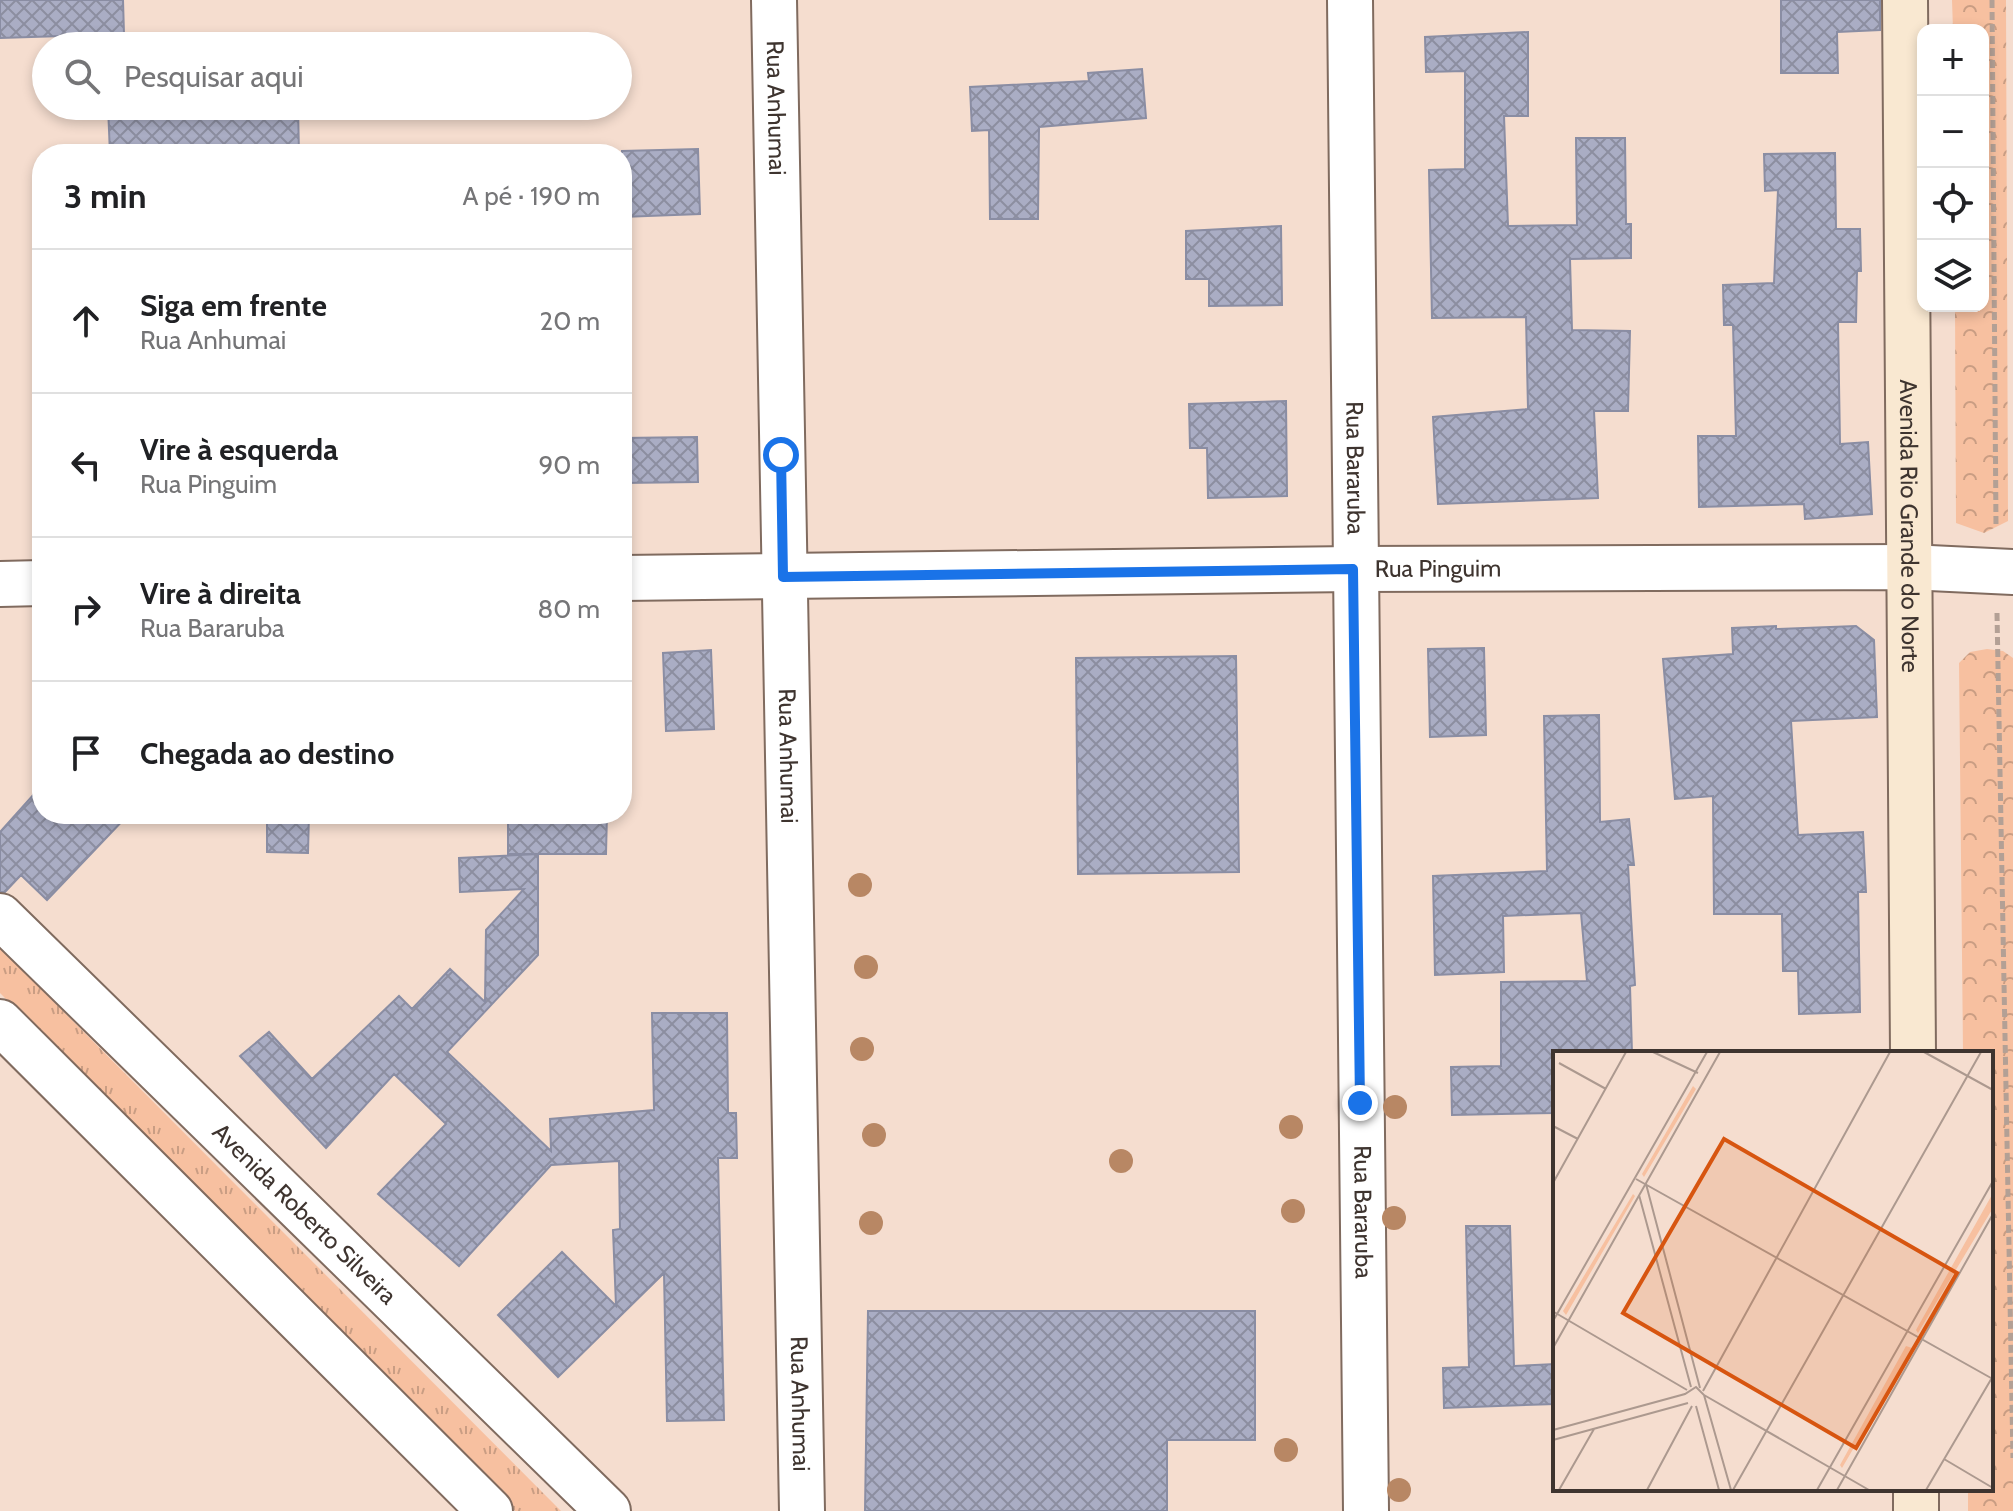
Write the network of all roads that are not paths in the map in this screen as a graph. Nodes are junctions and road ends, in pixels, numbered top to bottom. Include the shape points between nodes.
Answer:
1 (774, 0) edge
2 (1350, 0) edge
3 (1905, 0) edge
4 (1909, 567) junction
5 (1353, 569) junction
6 (2005, 572) edge
7 (783, 577) junction
8 (632, 578) edge
9 (32, 583) edge
10 (0, 584) edge
11 (0, 916) edge
12 (0, 1022) edge
13 (1913, 1051) edge
14 (490, 1511) edge
15 (608, 1511) edge
16 (802, 1511) edge
17 (1366, 1511) edge

1 - 7 street, Rua Anhumai
2 - 5 street, Rua Bararuba
3 - 4 main road, Avenida Rio Grande do Norte
4 - 5 street, Rua Pinguim
4 - 6 street, Rua Pinguim
4 - 13 main road, Avenida Rio Grande do Norte
5 - 7 street, Rua Pinguim
5 - 17 street, Rua Bararuba
7 - 8 street, Rua Pinguim
7 - 16 street, Rua Anhumai
9 - 10 street
11 - 15 street, Avenida Roberto Silveira
12 - 14 street

